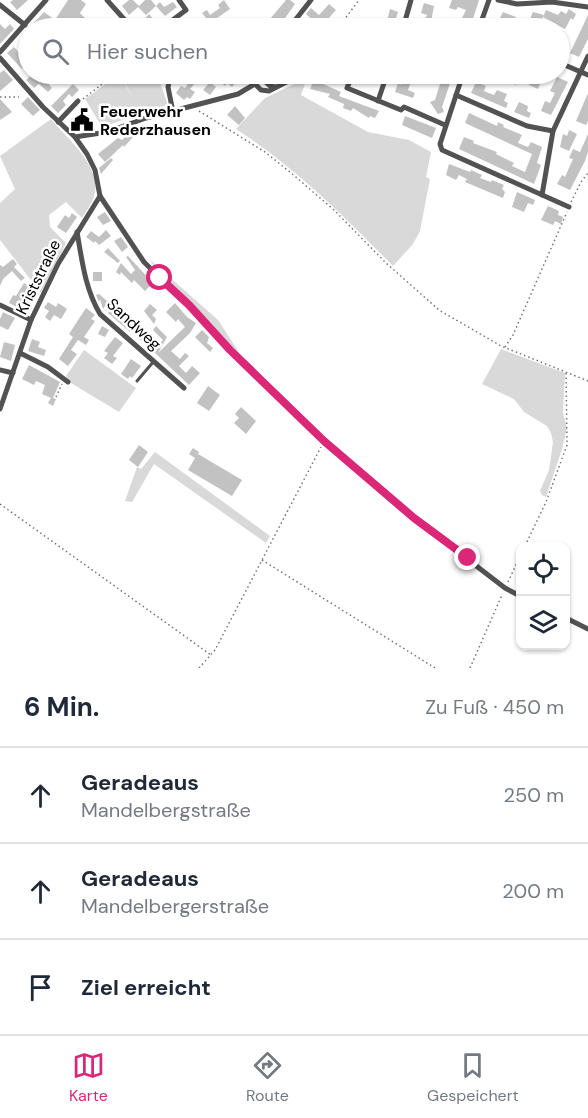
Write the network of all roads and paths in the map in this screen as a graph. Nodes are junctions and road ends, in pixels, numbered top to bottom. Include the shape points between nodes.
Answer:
1 (46, 0) edge
2 (107, 0) edge
3 (179, 0) edge
4 (311, 0) edge
5 (359, 0) edge
6 (411, 0) edge
7 (489, 0) edge
8 (498, 0) edge
9 (0, 5) edge
10 (588, 7) edge
11 (31, 18) edge
12 (123, 18) edge
13 (175, 18) edge
14 (297, 18) edge
15 (346, 18) edge
16 (406, 18) edge
17 (483, 18) edge
18 (18, 19) edge
19 (18, 33) edge
20 (0, 52) edge
21 (588, 56) edge
22 (0, 58) edge
23 (570, 67) edge
24 (580, 71) junction
25 (588, 75) edge
26 (18, 78) edge
27 (24, 84) edge
28 (102, 84) edge
29 (169, 84) edge
30 (253, 84) edge
31 (266, 84) edge
32 (281, 84) edge
33 (348, 84) edge
34 (384, 84) edge
35 (460, 84) edge
36 (456, 95) junction
37 (0, 97) edge
38 (19, 97) dead end
39 (78, 101) joint
40 (378, 101) junction
41 (194, 106) junction
42 (173, 112) junction
43 (58, 122) junction
44 (445, 125) junction
45 (553, 131) junction
46 (75, 137) junction
47 (588, 173) edge
48 (542, 195) junction
49 (100, 196) junction
50 (569, 207) junction
51 (77, 232) junction
52 (0, 305) edge
53 (31, 320) junction
54 (505, 347) junction
55 (20, 353) junction
56 (154, 361) junction
57 (0, 369) edge
58 (13, 372) junction
59 (566, 372) junction
60 (66, 380) joint
61 (137, 381) dead end
62 (588, 381) edge
63 (184, 388) dead end
64 (56, 397) dead end
65 (0, 409) edge
66 (324, 441) junction
67 (0, 504) edge
68 (527, 542) edge
69 (261, 560) junction
70 (516, 565) edge
71 (505, 588) junction
72 (516, 594) edge
73 (570, 620) edge
74 (588, 629) edge
75 (211, 654) junction
76 (199, 668) edge
77 (435, 668) edge
78 (470, 668) edge

1 - 11 street
2 - 12 street
3 - 13 street via 186,10
4 - 14 street
5 - 15 path
6 - 16 street
7 - 17 street
8 - 10 street
9 - 18 street
19 - 20 street
21 - 24 street
22 - 26 street
23 - 24 street
24 - 25 street
24 - 45 street
27 - 43 street
28 - 39 path
29 - 42 street
30 - 41 street via 238,94
31 - 32 street via 275,87
33 - 40 street via 347,88
34 - 40 street
35 - 36 street
36 - 44 street
36 - 45 street via 527,126
37 - 38 path
39 - 43 street
40 - 44 street via 401,110 404,107
41 - 42 street
41 - 54 path via 290,172 439,310
42 - 46 street via 107,132
43 - 46 street
44 - 48 street via 440,144 447,154
45 - 48 street
46 - 49 street via 94,170
47 - 50 path
48 - 50 street
49 - 51 street, Kriststraße
49 - 66 street via 144,262
50 - 54 path
51 - 53 street, Kriststraße
51 - 56 street, Sandweg via 92,301 100,314
52 - 53 street
53 - 55 street, Kriststraße
54 - 59 path
55 - 58 street, Kriststraße
55 - 60 street
56 - 61 lane
56 - 63 street, Sandweg
57 - 58 street
58 - 65 street, Kriststraße
59 - 62 path
59 - 68 path via 567,445
60 - 64 path
66 - 69 path
66 - 71 street via 414,518
67 - 75 path
69 - 75 path
69 - 77 path
70 - 71 path
71 - 72 street
71 - 78 path
73 - 74 street
75 - 76 path

